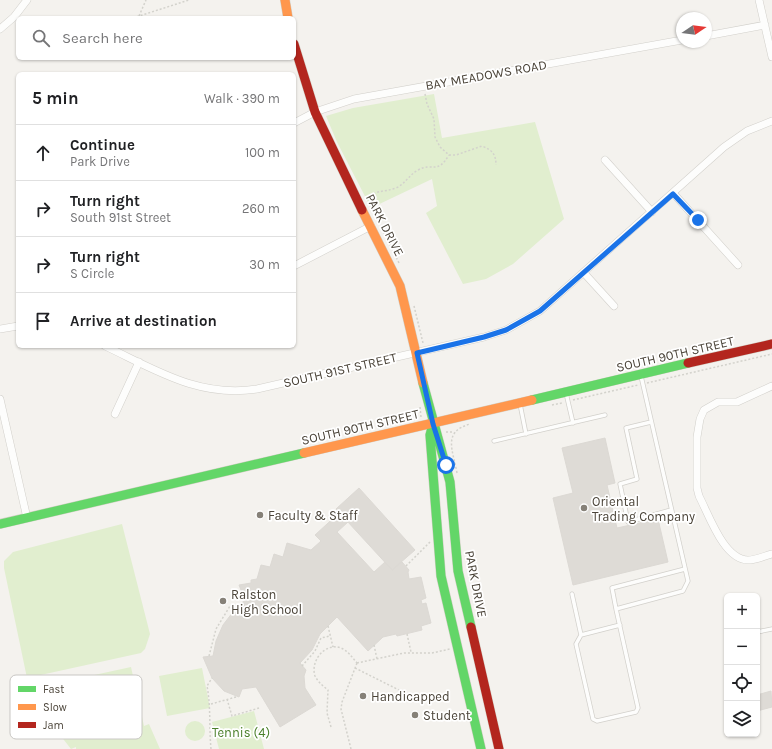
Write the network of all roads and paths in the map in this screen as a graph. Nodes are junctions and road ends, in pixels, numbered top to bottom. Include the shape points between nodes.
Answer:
1 (26, 0) edge
2 (146, 0) edge
3 (189, 0) edge
4 (285, 0) edge
5 (759, 0) edge
6 (139, 16) joint
7 (288, 16) edge
8 (765, 25) junction
9 (0, 29) edge
10 (712, 35) edge
11 (676, 41) edge
12 (296, 50) edge
13 (772, 57) edge
14 (425, 94) dead end
15 (315, 112) junction
16 (772, 121) edge
17 (296, 122) edge
18 (450, 155) junction
19 (605, 160) dead end
20 (496, 165) dead end
21 (673, 194) junction
22 (365, 197) dead end
23 (652, 212) junction
24 (371, 226) junction
25 (296, 265) edge
26 (738, 265) dead end
27 (584, 273) junction
28 (614, 306) dead end
29 (16, 326) edge
30 (0, 329) edge
31 (772, 344) edge
32 (109, 348) edge
33 (417, 353) junction
34 (772, 354) edge
35 (139, 362) junction
36 (642, 380) junction
37 (772, 386) edge
38 (567, 397) junction
39 (0, 399) edge
40 (520, 404) junction
41 (552, 405) dead end
42 (115, 414) dead end
43 (605, 416) dead end
44 (476, 422) dead end
45 (651, 422) junction
46 (573, 423) junction
47 (433, 424) junction
48 (526, 434) junction
49 (494, 441) dead end
50 (458, 477) dead end
51 (671, 510) junction
52 (27, 518) junction
53 (0, 524) edge
54 (431, 541) dead end
55 (772, 554) edge
56 (406, 566) dead end
57 (685, 569) junction
58 (572, 594) dead end
59 (230, 606) dead end
60 (616, 609) junction
61 (620, 625) junction
62 (328, 626) dead end
63 (772, 629) edge
64 (760, 631) edge
65 (407, 634) dead end
66 (580, 634) junction
67 (330, 636) junction
68 (374, 646) dead end
69 (333, 647) junction
70 (452, 649) dead end
71 (410, 652) junction
72 (209, 656) dead end
73 (376, 659) junction
74 (357, 663) junction
75 (302, 666) dead end
76 (355, 668) junction
77 (212, 678) dead end
78 (400, 690) dead end
79 (236, 696) dead end
80 (227, 699) junction
81 (210, 704) junction
82 (259, 708) dead end
83 (331, 727) dead end
84 (211, 749) edge
85 (351, 749) edge
86 (481, 749) edge
87 (499, 749) edge

1 - 9 street via 14,17
2 - 6 path
3 - 6 path
4 - 7 street
5 - 8 street
8 - 10 street
8 - 13 street
11 - 15 street, BAY MEADOWS ROAD via 354,99
12 - 15 street, PARK DRIVE
14 - 18 path via 434,119 436,142
15 - 17 street, BAY MEADOWS ROAD
15 - 24 street, PARK DRIVE
16 - 21 street, SOUTH 91ST STREET via 734,139
18 - 20 path via 462,154 482,146 495,155
18 - 22 path via 439,167 418,170 396,188 380,190
19 - 23 street
21 - 23 street, SOUTH 91ST STREET
21 - 26 street
23 - 27 street, SOUTH 91ST STREET
24 - 25 street
24 - 33 street, PARK DRIVE via 400,286
27 - 28 street
27 - 33 street, SOUTH 91ST STREET via 540,311 506,330
29 - 30 street
31 - 36 street, SOUTH 90TH STREET
32 - 35 street, SOUTH 91ST STREET
33 - 35 street, SOUTH 91ST STREET via 235,392 214,391 195,386
33 - 47 street, PARK DRIVE
34 - 36 path
35 - 42 street
36 - 38 street, SOUTH 90TH STREET
36 - 38 path
36 - 45 lane
37 - 55 street via 737,402 718,402 704,410 697,437 699,496 727,549 738,558 748,560
38 - 40 street, SOUTH 90TH STREET
38 - 41 path
38 - 46 lane
39 - 52 street
40 - 47 street, SOUTH 90TH STREET
40 - 48 lane
43 - 46 lane
44 - 50 path via 453,432 451,439
45 - 51 lane
45 - 51 lane via 626,428 637,479 620,484 628,522
46 - 48 lane
47 - 52 street, SOUTH 90TH STREET
47 - 86 street, PARK DRIVE via 430,436 441,576
47 - 87 street, PARK DRIVE via 450,482 458,571
48 - 49 lane
51 - 57 lane
52 - 53 street, SOUTH 90TH STREET
54 - 56 path
57 - 60 lane via 688,581 682,592
57 - 60 lane via 612,588
58 - 66 lane
59 - 72 path via 216,629
60 - 61 lane
61 - 66 lane
61 - 66 lane via 638,708 636,712 597,721 593,719 576,644
62 - 67 path
63 - 64 lane
65 - 71 path
67 - 69 path
67 - 75 path via 321,638 315,651
68 - 73 path
69 - 74 path via 346,651
69 - 83 path via 326,649 317,657 314,670 317,680 328,690 327,713
70 - 71 path via 432,653
71 - 73 path
73 - 74 path
74 - 76 path
76 - 78 path
76 - 85 path via 341,709
77 - 81 path via 207,686
79 - 80 path
80 - 81 path
80 - 82 path via 232,716
81 - 84 path

